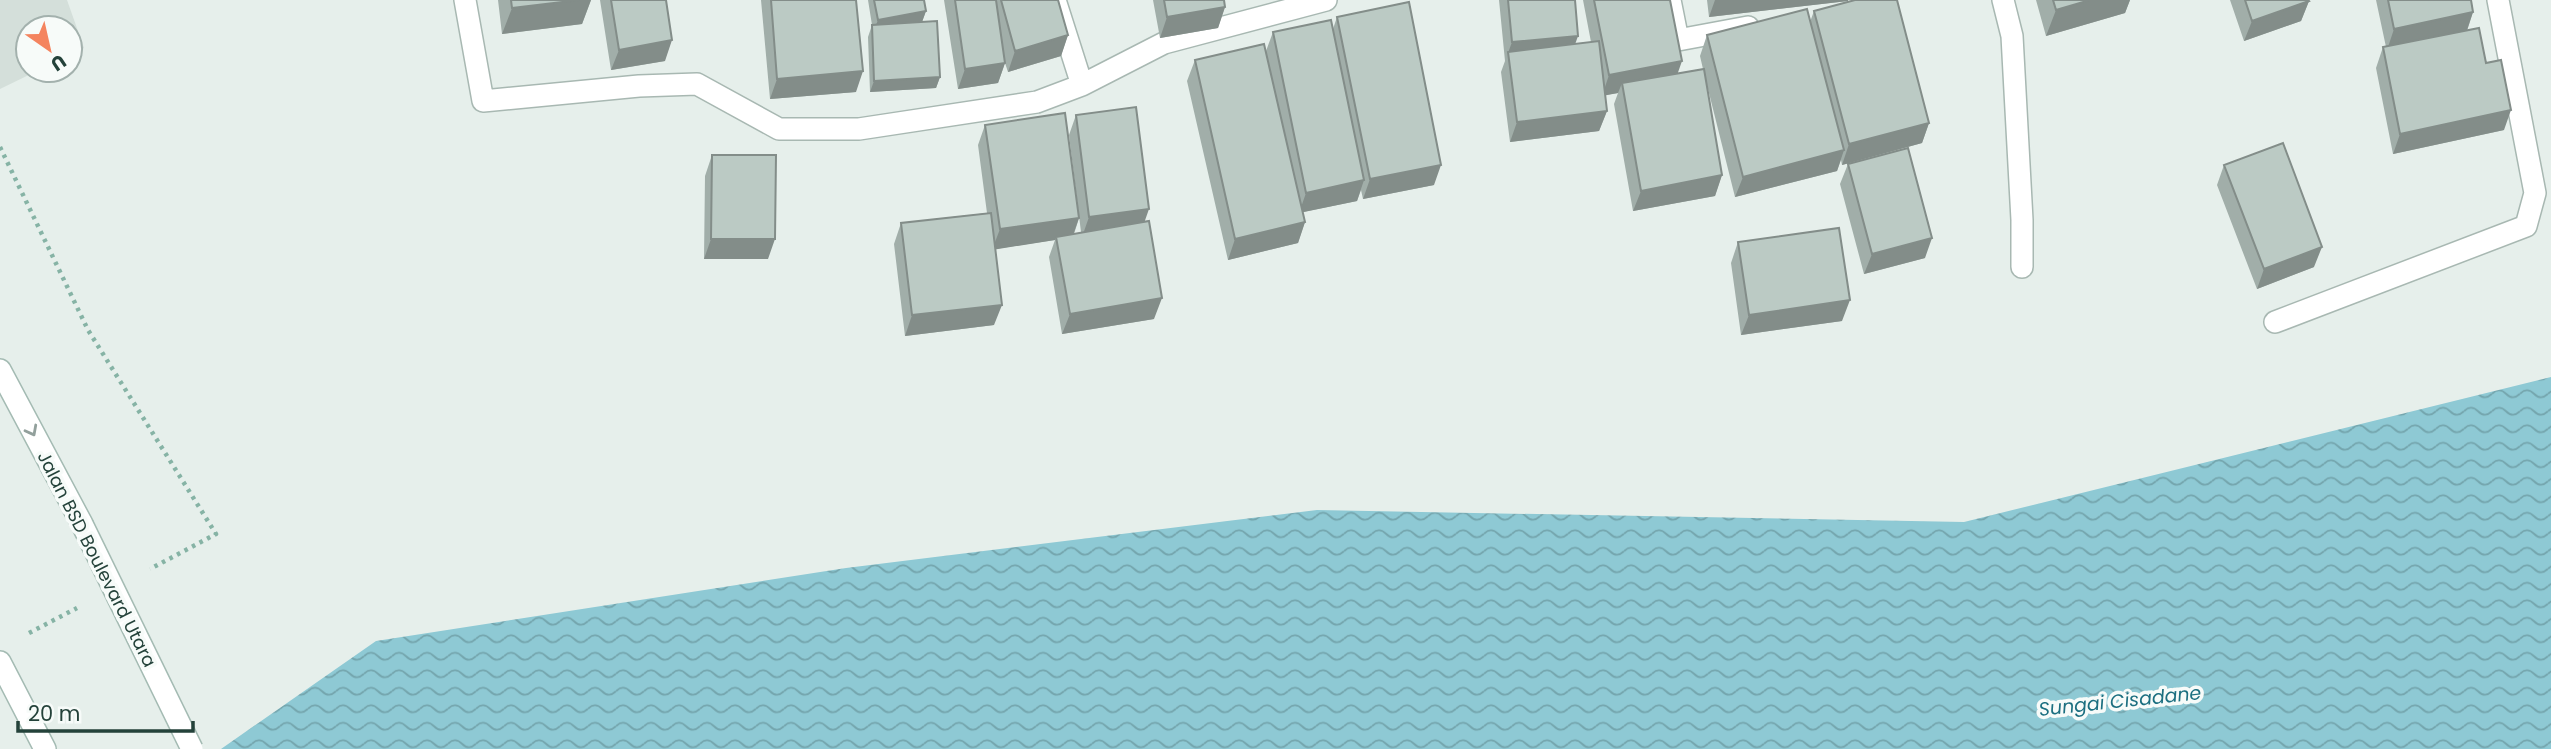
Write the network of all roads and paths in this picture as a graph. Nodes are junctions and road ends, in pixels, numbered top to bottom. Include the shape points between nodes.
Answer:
1 (465, 0) edge
2 (1055, 0) edge
3 (1326, 0) edge
4 (1670, 0) edge
5 (2003, 0) edge
6 (2498, 0) edge
7 (1774, 22) edge
8 (1082, 85) junction
9 (0, 147) edge
10 (2022, 267) dead end
11 (2275, 322) dead end
12 (0, 370) edge
13 (144, 572) dead end
14 (84, 604) dead end
15 (24, 635) dead end
16 (0, 662) edge
17 (44, 749) edge
18 (192, 749) edge

1 - 8 street via 484,101 697,84 779,130 859,129 1037,102
2 - 8 street
3 - 8 street via 1164,43
4 - 7 street via 1678,40
5 - 10 street via 2012,36
6 - 11 street via 2535,193 2526,226
9 - 13 path via 88,330 216,534
12 -> 18 street, Jalan BSD Boulevard Utara, bridge via 82,524
14 - 15 path
16 - 17 street

